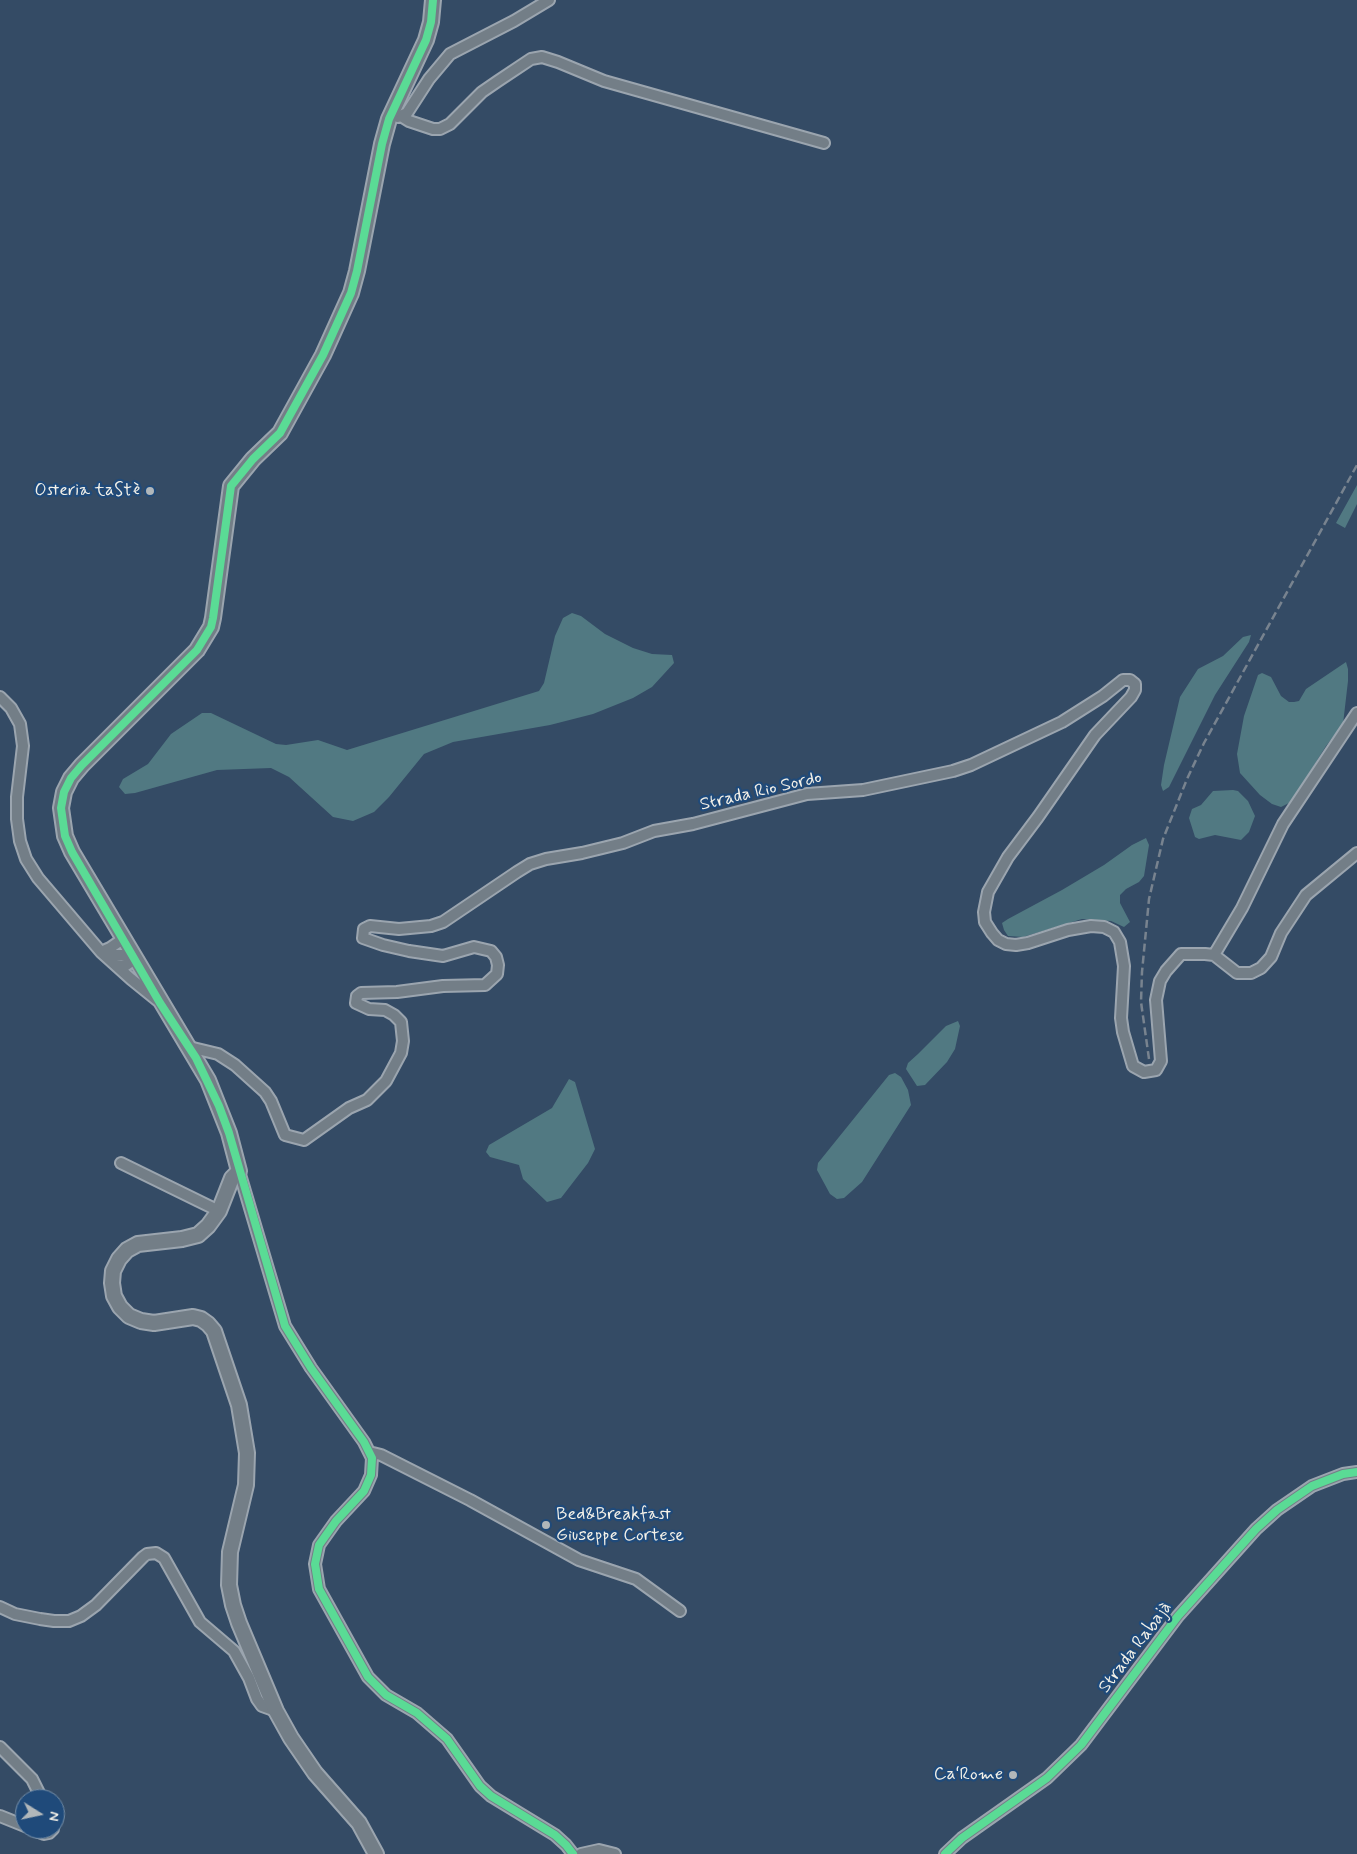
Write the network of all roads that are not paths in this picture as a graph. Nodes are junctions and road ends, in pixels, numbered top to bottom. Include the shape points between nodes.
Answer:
1 (433, 0) edge
2 (550, 0) edge
3 (395, 118) junction
4 (824, 144) dead end
5 (0, 697) edge
6 (1357, 713) edge
7 (1357, 853) edge
8 (123, 938) junction
9 (102, 952) junction
10 (1214, 956) junction
11 (135, 959) junction
12 (116, 966) junction
13 (160, 1002) junction
14 (189, 1047) junction
15 (121, 1163) dead end
16 (239, 1171) junction
17 (219, 1211) junction
18 (369, 1452) junction
19 (1357, 1472) edge
20 (0, 1607) edge
21 (680, 1611) dead end
22 (276, 1711) junction
23 (0, 1747) edge
24 (37, 1789) edge
25 (0, 1816) edge
26 (15, 1822) edge
27 (376, 1854) edge
28 (573, 1854) edge
29 (581, 1854) edge
30 (614, 1854) edge
31 (945, 1854) edge

1 - 3 main road via 426,40
2 - 3 street via 450,54 407,113
3 - 4 street via 433,129 450,124 482,92 531,59 542,57 604,81
3 - 8 main road via 382,144 357,271 338,323 280,433 231,486 211,627 197,650 90,755 64,792 60,808 65,836
5 - 9 street via 20,724 23,746 17,819 26,859 38,878
6 - 10 street via 1284,824
7 - 10 street via 1306,895 1280,933 1271,957 1261,968 1251,973 1237,972
8 - 9 street
8 - 11 main road
9 - 11 street
9 - 12 street
10 - 14 street, Strada Rio Sordo via 1180,954 1166,971 1156,1000 1161,1061 1156,1070 1144,1072 1133,1066 1123,1032 1124,966 1114,932 1091,926 1016,945 998,940 985,922 988,892 1008,857 1095,734 1119,711 1134,690 1135,684 1123,680 1062,722 953,771 863,790 807,794 693,824 654,830 623,843 530,864 443,922 400,929 370,926 364,929 363,938 409,951 443,956 474,947 491,951 496,957 497,974 485,986 443,986 361,993 357,996 356,1003 369,1009 385,1010 401,1022 401,1053 386,1081 368,1100 349,1108 304,1140 284,1135 265,1092 236,1065 218,1054
11 - 12 street via 126,966
11 - 13 main road
12 - 13 street
13 - 14 main road
14 - 16 main road via 219,1106
15 - 17 street
16 - 17 main road via 232,1178
16 - 18 street via 285,1326
17 - 22 main road via 198,1235 138,1244 127,1250 113,1271 112,1284 120,1307 130,1316 154,1323 193,1317 201,1319 217,1339 239,1405 247,1453 246,1485 230,1552 229,1585 239,1623
18 - 21 street via 461,1496 579,1560 636,1579
18 - 28 street via 372,1469 364,1492 336,1521 319,1545 315,1564 319,1589 364,1671 378,1687 447,1739 490,1796 555,1835
19 - 31 street, Strada Rabajà via 1312,1486 1256,1529 1178,1616 1081,1745 1047,1778 962,1838
20 - 22 street via 40,1620 69,1621 96,1605 143,1557 152,1553 160,1555 200,1622 234,1650 262,1706
22 - 27 main road via 315,1773 359,1823
23 - 24 street via 32,1779
25 - 26 street
29 - 30 street via 599,1850

